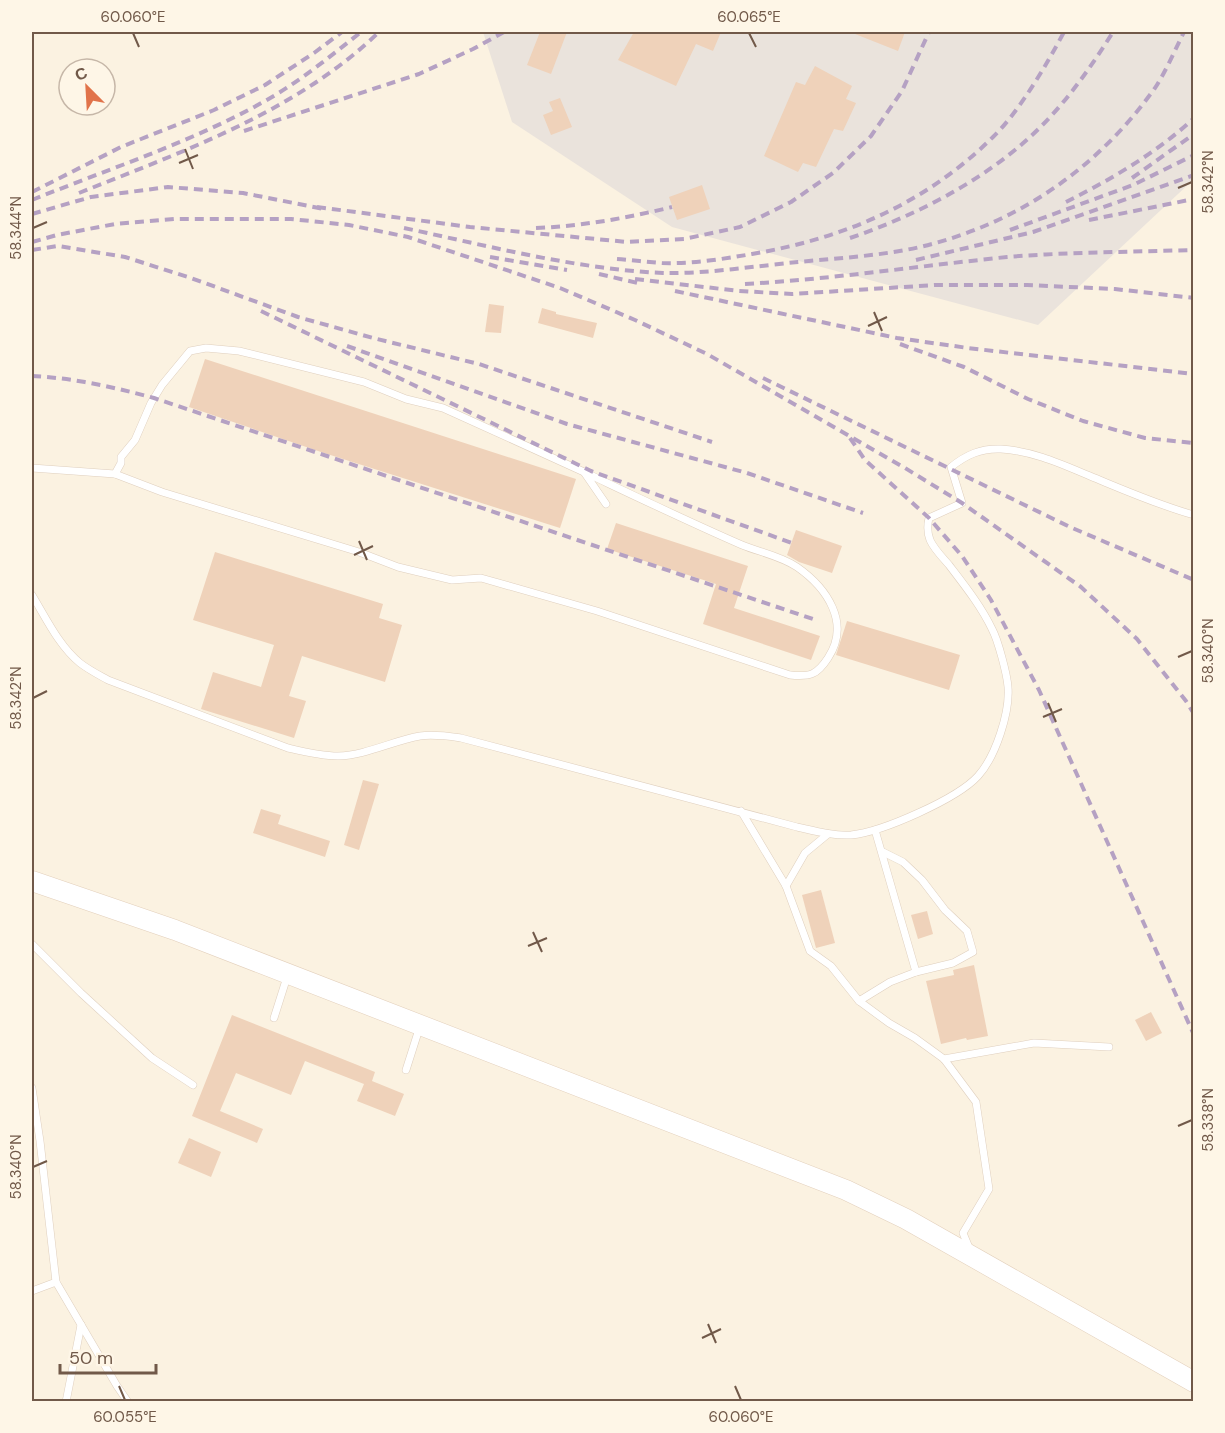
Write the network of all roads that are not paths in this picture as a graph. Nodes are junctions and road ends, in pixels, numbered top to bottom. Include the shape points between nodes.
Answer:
1 (32, 468) edge
2 (584, 472) junction
3 (115, 474) junction
4 (606, 504) dead end
5 (1194, 515) edge
6 (32, 595) edge
7 (741, 811) junction
8 (875, 830) junction
9 (828, 834) junction
10 (883, 852) junction
11 (32, 881) edge
12 (786, 886) junction
13 (32, 944) edge
14 (915, 972) junction
15 (288, 975) junction
16 (859, 1000) junction
17 (274, 1018) dead end
18 (420, 1026) junction
19 (1109, 1047) dead end
20 (944, 1059) junction
21 (406, 1070) dead end
22 (193, 1085) dead end
23 (32, 1088) edge
24 (972, 1256) junction
25 (56, 1282) junction
26 (32, 1292) edge
27 (81, 1325) junction
28 (1194, 1382) edge
29 (66, 1401) edge
30 (128, 1401) edge

1 - 3 lane
2 - 3 lane via 443,408 406,399 364,382 239,351 206,348 190,351 162,386
2 - 3 lane via 744,546 795,565 819,586 832,604 838,623 833,650 821,669 807,677 790,675 597,611 481,578 452,580 398,567
2 - 4 lane
5 - 8 lane via 1023,452 1000,448 980,451 951,467 962,503 929,518 927,529 930,542 973,596 993,631 1008,687 1006,717 998,743 978,776 947,798
6 - 7 lane via 64,646 91,671 288,748 339,756 419,736 461,738
7 - 9 lane
7 - 12 lane
8 - 9 lane via 852,835
8 - 10 lane
9 - 12 lane via 805,853
10 - 14 lane
10 - 14 lane via 903,862 922,880 967,932 973,952 953,963
11 - 15 main road via 175,930
12 - 16 lane via 810,951 831,966
13 - 22 lane via 152,1058
14 - 16 lane
15 - 17 lane
15 - 18 main road
16 - 20 lane
18 - 21 lane
18 - 24 main road via 846,1190
19 - 20 lane via 1034,1043
20 - 24 lane via 976,1102 989,1189 963,1233
23 - 25 lane
24 - 28 main road
25 - 26 lane
25 - 27 lane
27 - 29 lane
27 - 30 lane

